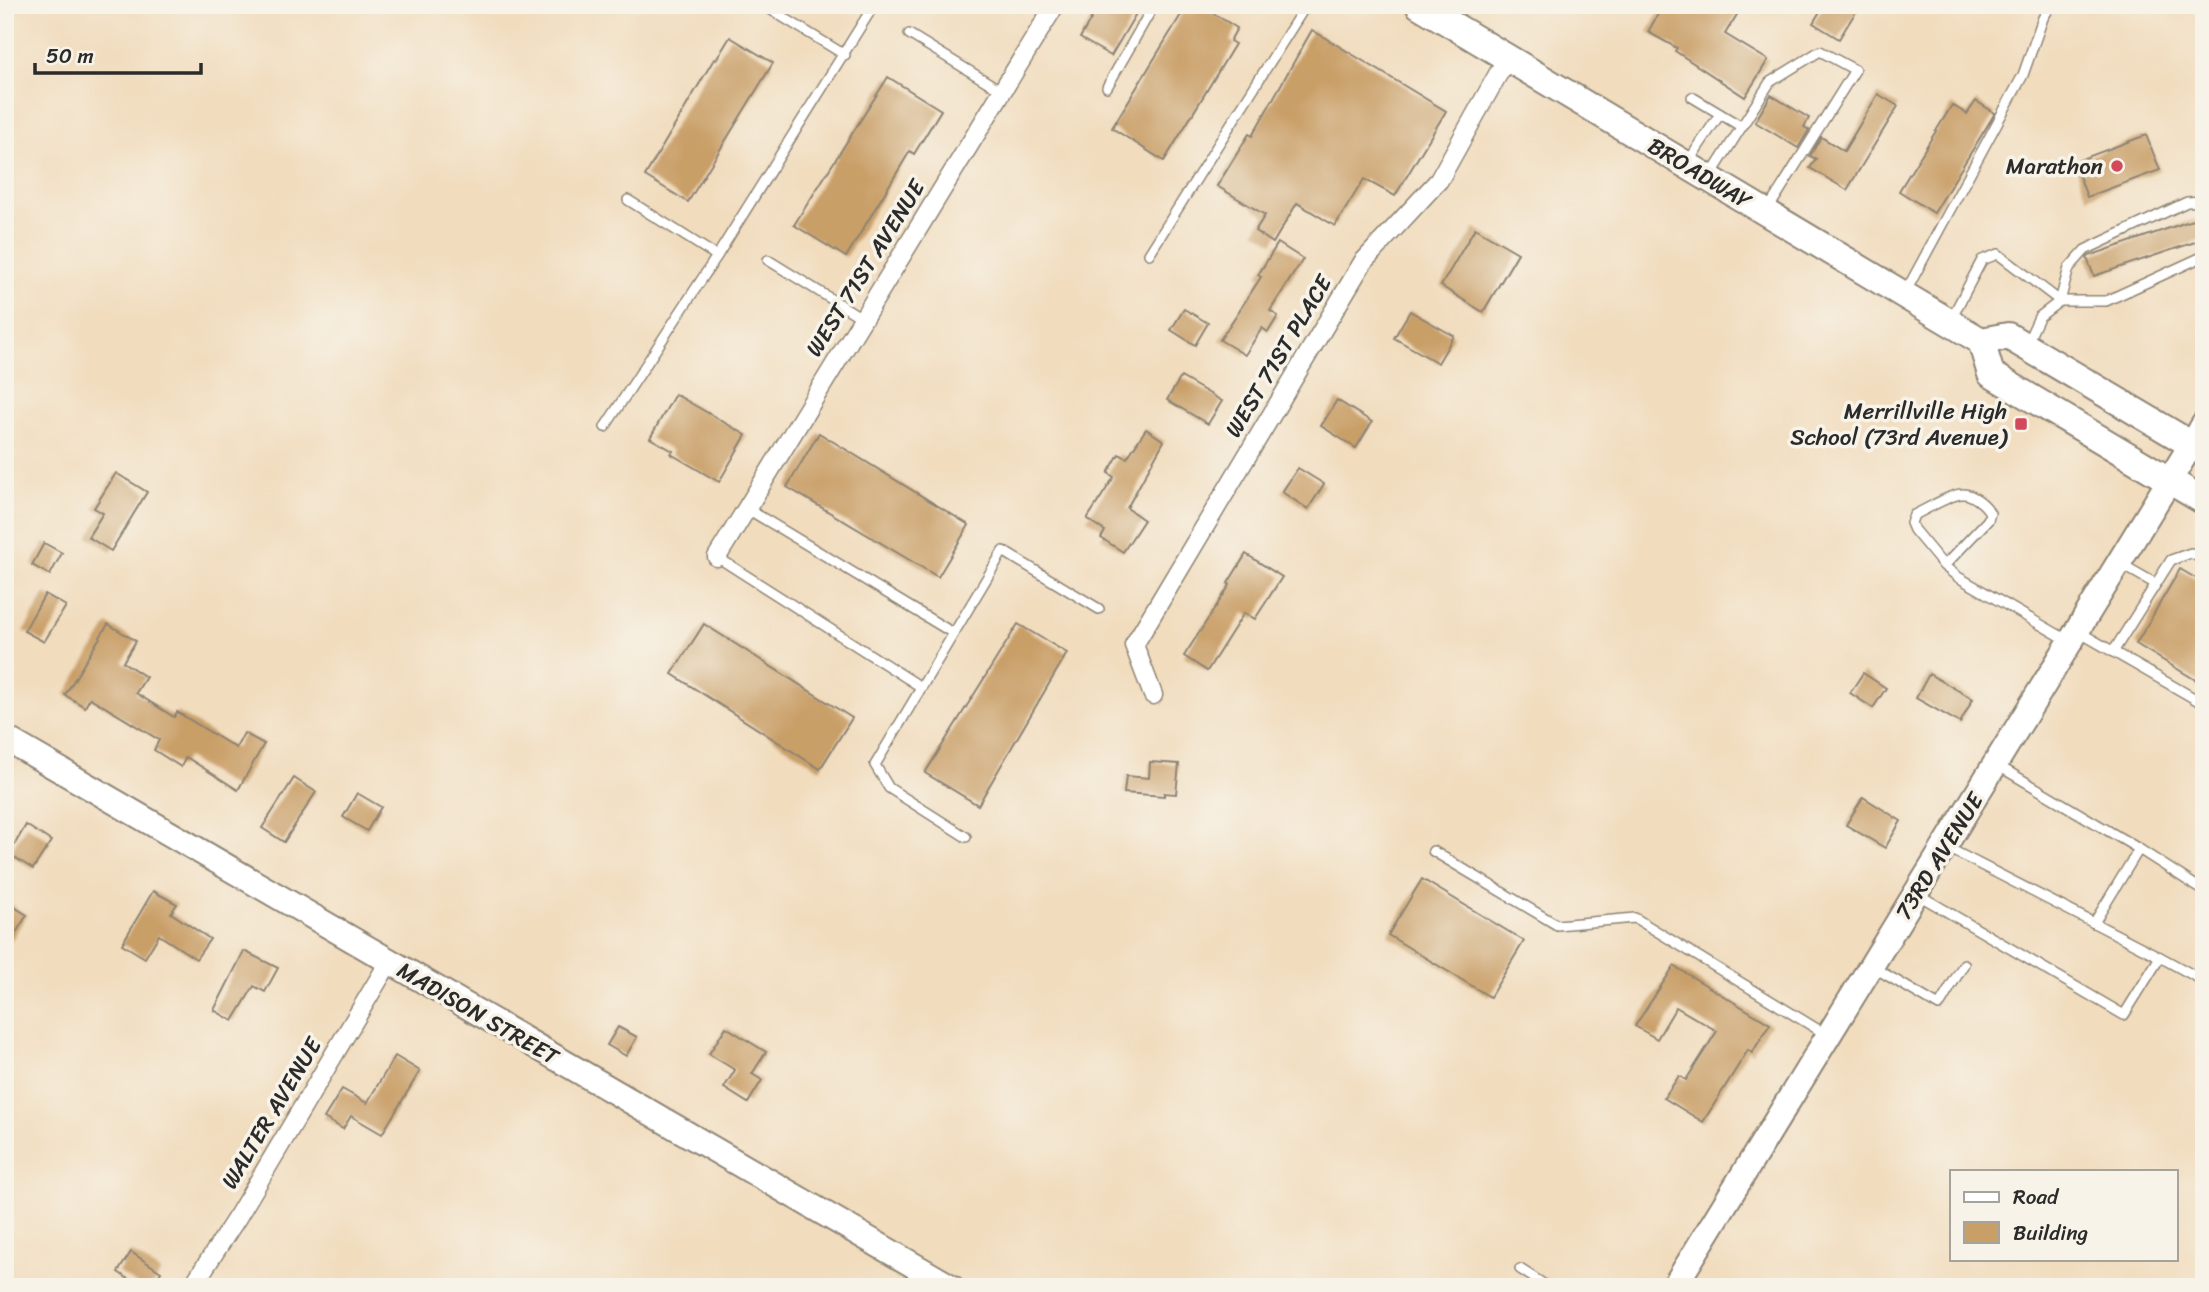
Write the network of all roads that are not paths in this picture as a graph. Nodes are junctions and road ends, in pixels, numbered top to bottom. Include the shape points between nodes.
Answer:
1 (763, 5) edge
2 (874, 5) edge
3 (1055, 5) edge
4 (1154, 5) edge
5 (1306, 5) edge
6 (1419, 5) edge
7 (2051, 5) edge
8 (909, 34) dead end
9 (845, 55) junction
10 (1507, 58) junction
11 (1107, 87) dead end
12 (1002, 91) junction
13 (1692, 97) dead end
14 (1720, 114) junction
15 (1742, 127) junction
16 (1686, 165) junction
17 (1709, 179) junction
18 (628, 200) dead end
19 (2204, 201) edge
20 (1766, 213) junction
21 (1149, 254) dead end
22 (717, 256) junction
23 (2204, 256) edge
24 (768, 260) dead end
25 (1904, 295) junction
26 (2060, 301) junction
27 (862, 318) junction
28 (1950, 322) junction
29 (1982, 341) junction
30 (2026, 345) junction
31 (605, 427) dead end
32 (2200, 440) edge
33 (2170, 481) junction
34 (2204, 501) edge
35 (746, 508) junction
36 (717, 557) joint
37 (2204, 560) edge
38 (2120, 563) junction
39 (1944, 566) junction
40 (2156, 584) junction
41 (1099, 609) dead end
42 (953, 633) junction
43 (2074, 637) junction
44 (2113, 652) junction
45 (921, 687) junction
46 (1153, 695) dead end
47 (2204, 704) edge
48 (5, 738) edge
49 (1996, 764) junction
50 (966, 837) dead end
51 (1945, 846) junction
52 (2139, 849) junction
53 (1433, 851) dead end
54 (2204, 891) edge
55 (1916, 893) junction
56 (2094, 923) junction
57 (2160, 957) junction
58 (389, 962) junction
59 (1965, 964) dead end
60 (1871, 966) junction
61 (2204, 981) edge
62 (1828, 1036) junction
63 (1520, 1269) dead end
64 (192, 1287) edge
65 (951, 1287) edge
66 (1548, 1287) edge
67 (1674, 1287) edge

1 - 9 lane
2 - 9 lane
3 - 12 street, WEST 71ST AVENUE
4 - 11 lane
5 - 21 lane
6 - 10 main road, BROADWAY
7 - 25 lane via 2022,75
8 - 12 lane
9 - 22 lane
10 - 16 main road, BROADWAY
10 - 46 street, WEST 71ST PLACE via 1439,180 1363,262 1133,645
12 - 27 street, WEST 71ST AVENUE
13 - 14 lane
14 - 15 lane
14 - 16 lane
15 - 17 lane
15 - 20 lane via 1770,82 1820,51 1855,71
16 - 17 main road, BROADWAY
17 - 20 main road, BROADWAY
18 - 22 lane
19 - 26 lane via 2187,202 2085,250 2069,268
20 - 25 main road, BROADWAY
22 - 31 lane
23 - 26 lane via 2106,301
24 - 27 lane
25 - 28 main road, BROADWAY
26 - 28 lane via 1998,254 1982,260
26 - 30 lane via 2039,317
27 - 35 street, WEST 71ST AVENUE
28 - 29 main road, BROADWAY
29 - 30 main road via 2008,336
29 - 33 main road via 1991,374
30 - 32 main road
32 - 33 street, 73RD AVENUE
33 - 34 main road
33 - 38 street, 73RD AVENUE
35 - 36 street, WEST 71ST AVENUE
35 - 42 lane
36 - 45 lane
37 - 40 lane via 2191,553 2171,561
38 - 40 lane
38 - 43 street, 73RD AVENUE
39 - 39 lane via 1914,530 1914,515 1961,494 1971,496 1987,508 1988,520
39 - 43 lane
40 - 44 lane
41 - 42 lane via 1003,551
42 - 45 lane
43 - 44 lane
43 - 49 street, 73RD AVENUE
44 - 47 lane
45 - 50 lane via 875,765 889,789
48 - 58 street, MADISON STREET
49 - 51 street, 73RD AVENUE
49 - 52 lane
51 - 55 street, 73RD AVENUE
51 - 56 lane
52 - 54 lane
52 - 56 lane
53 - 62 lane via 1557,925 1635,918
55 - 57 lane via 2124,1015
55 - 60 street, 73RD AVENUE
56 - 57 lane
57 - 61 lane
58 - 64 street, WALTER AVENUE
58 - 65 street, MADISON STREET
59 - 60 lane via 1939,1006
60 - 62 street, 73RD AVENUE
62 - 67 street, 73RD AVENUE
63 - 66 lane

